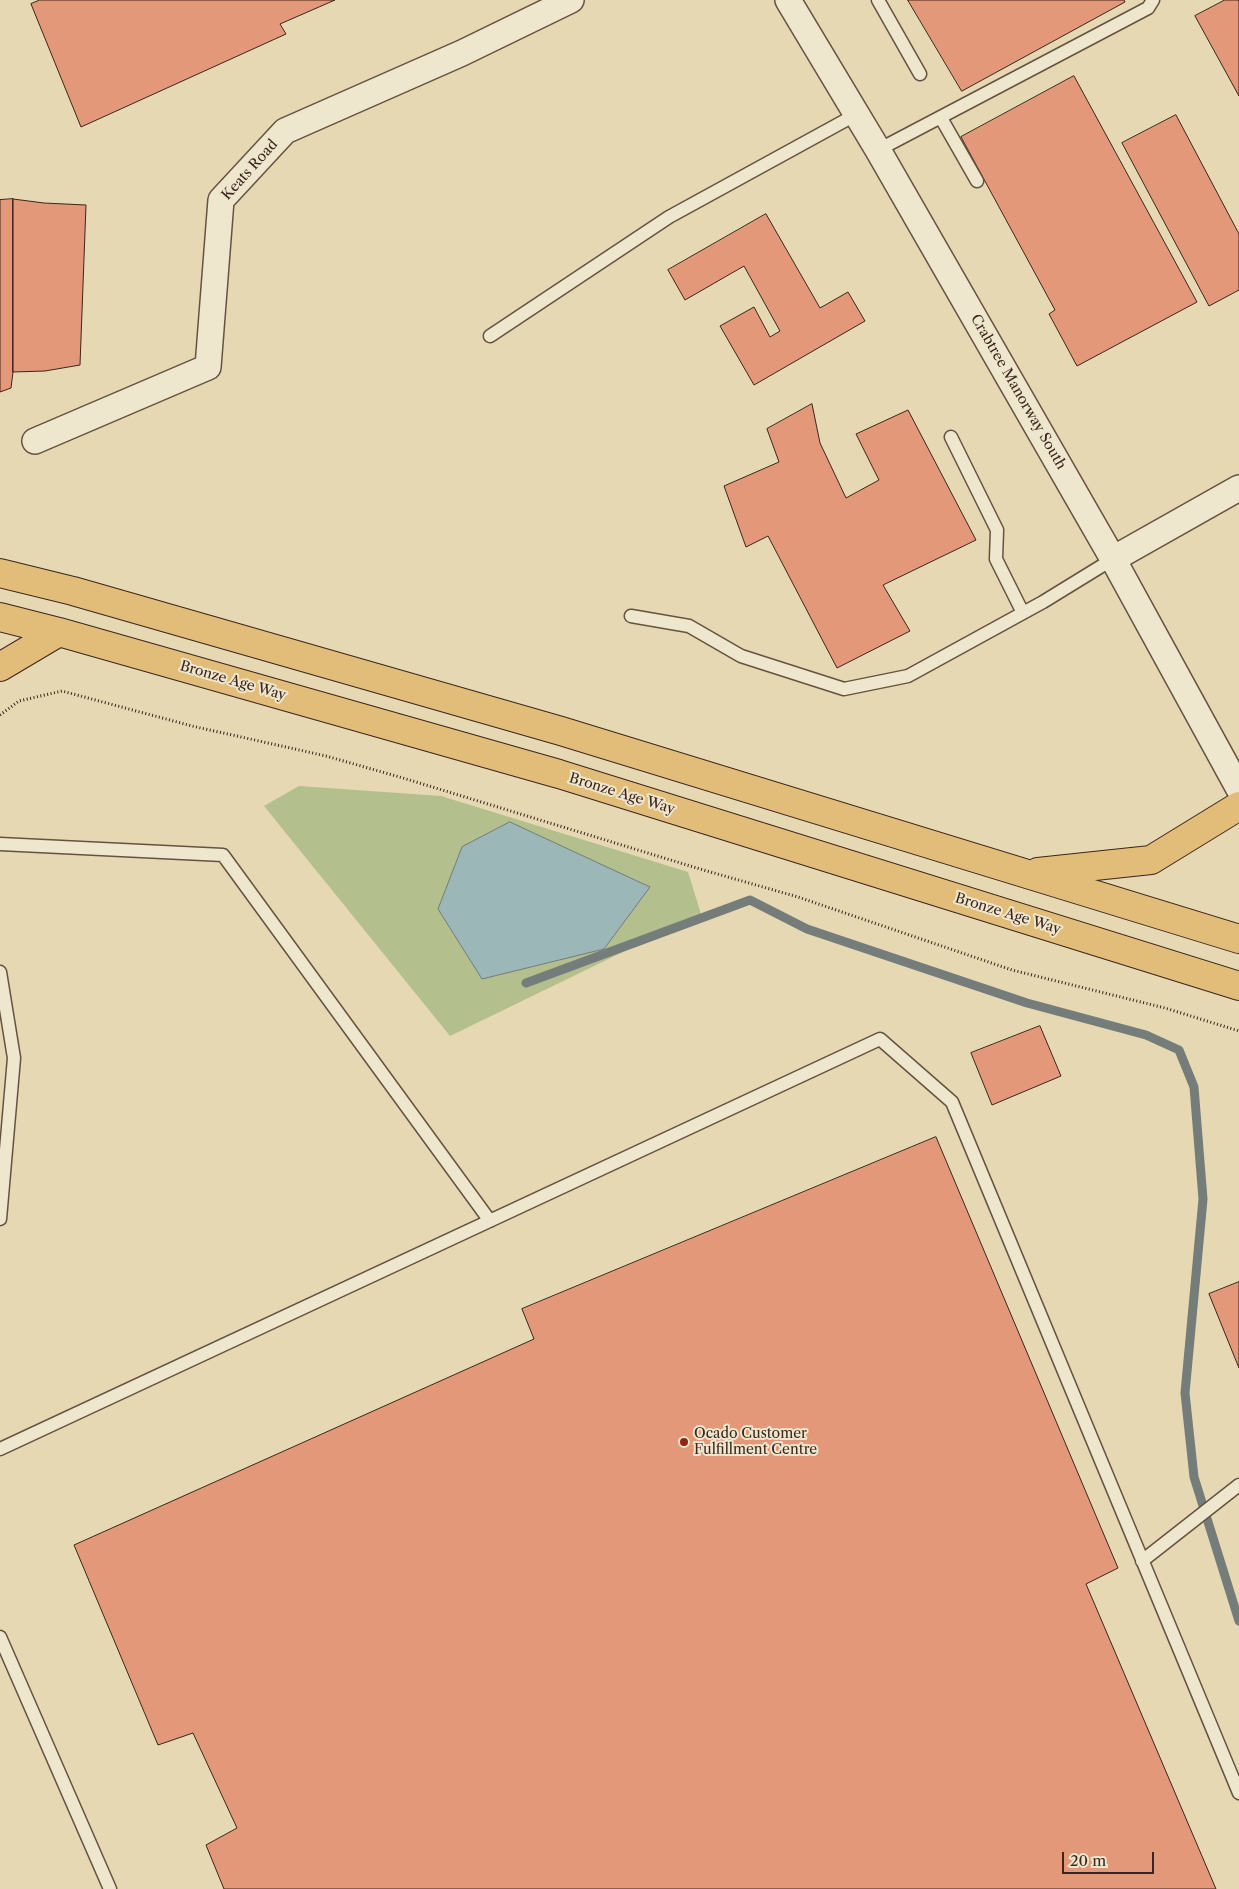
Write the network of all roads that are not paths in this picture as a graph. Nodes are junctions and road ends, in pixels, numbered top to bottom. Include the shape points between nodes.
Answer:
1 (570, 0) edge
2 (788, 0) edge
3 (878, 0) edge
4 (1152, 0) edge
5 (920, 74) dead end
6 (857, 114) junction
7 (940, 118) junction
8 (878, 150) junction
9 (977, 181) dead end
10 (490, 336) dead end
11 (951, 437) dead end
12 (34, 441) dead end
13 (1239, 488) edge
14 (1113, 558) junction
15 (0, 573) edge
16 (1023, 614) junction
17 (632, 616) dead end
18 (0, 617) edge
19 (59, 632) junction
20 (0, 667) edge
21 (1239, 789) edge
22 (1239, 806) edge
23 (0, 844) edge
24 (1026, 874) junction
25 (1239, 939) edge
26 (0, 972) edge
27 (1239, 986) edge
28 (0, 1219) edge
29 (490, 1221) junction
30 (0, 1449) edge
31 (1239, 1485) edge
32 (1142, 1560) junction
33 (0, 1637) edge
34 (1239, 1793) edge
35 (110, 1889) edge

1 - 12 street, Keats Road via 462,53 284,131 220,200 208,367
2 - 6 street, Crabtree Manorway South
3 - 5 lane
4 - 7 lane via 1148,8
6 - 8 street, Crabtree Manorway South
6 - 10 lane via 669,217
7 - 8 lane
7 - 9 lane
8 - 14 street, Crabtree Manorway South
11 - 16 lane via 996,530 996,559
13 - 14 street
14 - 16 lane
14 - 21 street, Crabtree Manorway South
15 - 24 main road via 561,730
16 - 17 lane via 908,676 844,689 742,656 690,626
18 - 19 main road, Bronze Age Way
19 - 20 main road
19 - 27 main road, Bronze Age Way via 559,774
22 - 24 main road via 1151,860
23 - 29 lane via 223,855
24 - 25 main road
26 - 28 lane via 14,1058
29 - 30 lane
29 - 32 lane via 880,1039 952,1102
31 - 32 lane
32 - 34 lane
33 - 35 lane

